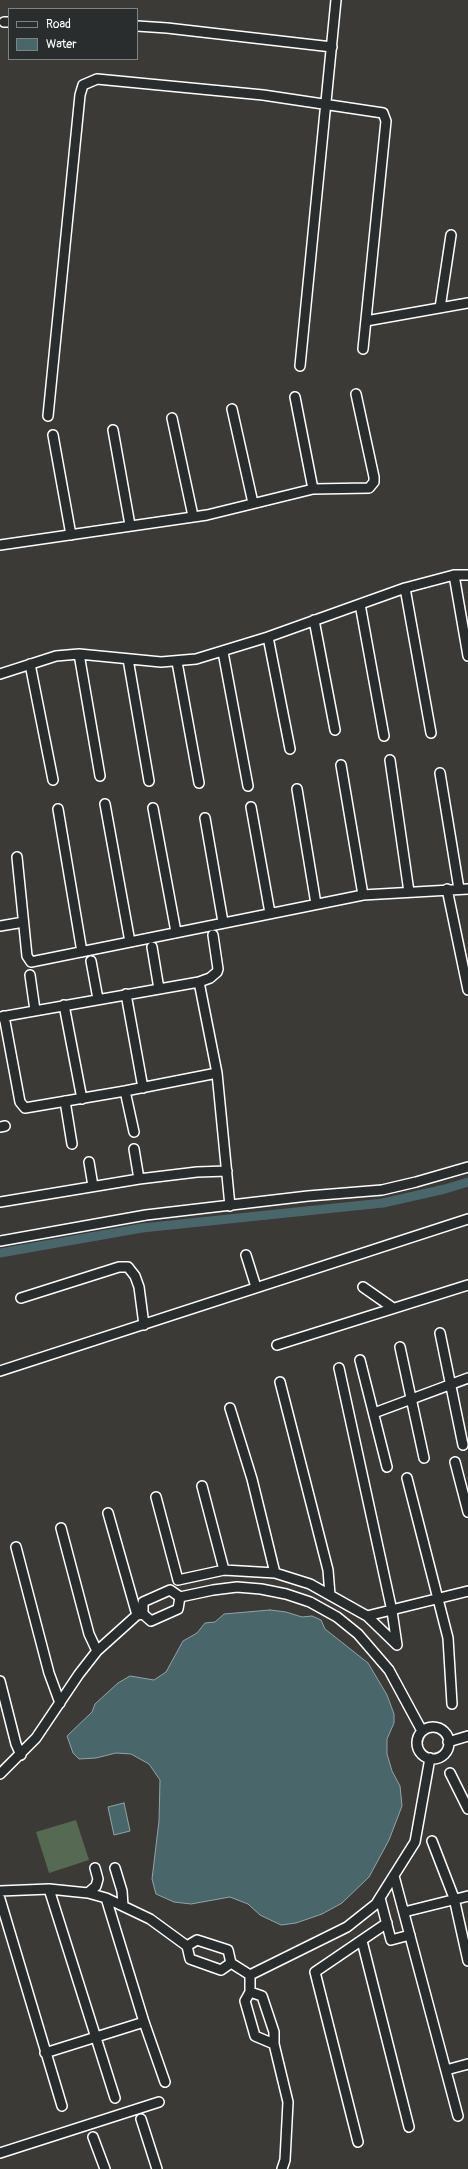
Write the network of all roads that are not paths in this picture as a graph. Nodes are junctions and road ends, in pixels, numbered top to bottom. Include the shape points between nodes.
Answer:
1 (336, 0) edge
2 (138, 26) edge
3 (332, 47) junction
4 (325, 105) junction
5 (451, 236) dead end
6 (468, 303) edge
7 (440, 308) junction
8 (366, 321) junction
9 (363, 349) dead end
10 (300, 366) dead end
11 (356, 394) dead end
12 (295, 397) dead end
13 (232, 409) dead end
14 (48, 416) dead end
15 (172, 418) dead end
16 (113, 430) dead end
17 (52, 436) dead end
18 (313, 489) junction
19 (253, 504) junction
20 (193, 516) junction
21 (130, 525) junction
22 (70, 535) junction
23 (0, 545) edge
24 (454, 575) junction
25 (468, 575) edge
26 (405, 588) junction
27 (360, 604) junction
28 (314, 620) junction
29 (268, 637) junction
30 (223, 652) junction
31 (78, 654) junction
32 (468, 656) edge
33 (128, 659) junction
34 (176, 662) junction
35 (30, 664) junction
36 (0, 674) edge
37 (335, 730) dead end
38 (431, 733) dead end
39 (384, 736) dead end
40 (290, 749) dead end
41 (390, 760) dead end
42 (342, 765) dead end
43 (440, 773) dead end
44 (100, 776) dead end
45 (53, 780) dead end
46 (149, 781) dead end
47 (199, 783) dead end
48 (248, 786) dead end
49 (297, 789) dead end
50 (105, 804) dead end
51 (251, 806) dead end
52 (153, 808) dead end
53 (58, 809) dead end
54 (205, 818) dead end
55 (17, 857) dead end
56 (447, 889) junction
57 (463, 889) edge
58 (409, 892) junction
59 (363, 895) junction
60 (316, 904) junction
61 (270, 913) junction
62 (223, 922) junction
63 (18, 923) dead end
64 (0, 926) edge
65 (176, 932) junction
66 (213, 935) dead end
67 (130, 942) junction
68 (152, 947) dead end
69 (82, 952) junction
70 (91, 961) dead end
71 (30, 975) dead end
72 (199, 982) junction
73 (159, 989) junction
74 (468, 990) edge
75 (126, 994) junction
76 (98, 999) junction
77 (64, 1005) junction
78 (35, 1010) junction
79 (2, 1016) edge
80 (217, 1073) junction
81 (143, 1088) junction
82 (125, 1091) junction
83 (82, 1099) junction
84 (65, 1101) junction
85 (134, 1132) dead end
86 (72, 1144) dead end
87 (134, 1149) dead end
88 (89, 1162) dead end
89 (468, 1167) edge
90 (227, 1171) junction
91 (139, 1179) junction
92 (93, 1186) junction
93 (0, 1202) edge
94 (230, 1206) junction
95 (468, 1219) edge
96 (0, 1241) edge
97 (246, 1255) dead end
98 (468, 1285) edge
99 (256, 1288) junction
100 (363, 1288) dead end
101 (21, 1298) dead end
102 (393, 1308) junction
103 (144, 1325) junction
104 (440, 1333) dead end
105 (277, 1345) dead end
106 (400, 1347) dead end
107 (360, 1360) dead end
108 (339, 1368) dead end
109 (0, 1371) edge
110 (468, 1378) edge
111 (280, 1382) dead end
112 (451, 1385) junction
113 (412, 1400) junction
114 (230, 1408) dead end
115 (374, 1413) junction
116 (463, 1445) dead end
117 (424, 1458) dead end
118 (455, 1462) dead end
119 (387, 1467) dead end
120 (407, 1478) dead end
121 (202, 1486) dead end
122 (156, 1497) dead end
123 (468, 1512) edge
124 (108, 1513) dead end
125 (62, 1528) dead end
126 (16, 1548) dead end
127 (224, 1570) junction
128 (275, 1573) junction
129 (468, 1591) edge
130 (330, 1594) junction
131 (180, 1597) junction
132 (438, 1597) junction
133 (392, 1611) junction
134 (140, 1615) junction
135 (367, 1616) junction
136 (97, 1651) junction
137 (0, 1681) edge
138 (60, 1703) junction
139 (452, 1704) dead end
140 (422, 1731) junction
141 (468, 1736) edge
142 (448, 1742) junction
143 (21, 1755) junction
144 (430, 1758) junction
145 (450, 1772) dead end
146 (0, 1774) edge
147 (468, 1809) edge
148 (432, 1841) dead end
149 (95, 1868) dead end
150 (115, 1868) dead end
151 (394, 1876) junction
152 (49, 1889) junction
153 (0, 1891) edge
154 (88, 1893) junction
155 (468, 1896) edge
156 (106, 1898) junction
157 (380, 1898) junction
158 (454, 1898) junction
159 (0, 1899) edge
160 (123, 1906) junction
161 (404, 1912) junction
162 (387, 1923) junction
163 (410, 1935) junction
164 (362, 1941) junction
165 (187, 1946) junction
166 (468, 1961) edge
167 (231, 1963) junction
168 (250, 1975) junction
169 (250, 1992) junction
170 (144, 2022) junction
171 (96, 2038) junction
172 (274, 2044) junction
173 (45, 2053) junction
174 (468, 2064) edge
175 (446, 2070) junction
176 (165, 2082) dead end
177 (115, 2098) dead end
178 (160, 2102) dead end
179 (62, 2106) dead end
180 (458, 2116) dead end
181 (141, 2120) dead end
182 (409, 2128) dead end
183 (93, 2137) dead end
184 (358, 2142) dead end
185 (1, 2150) edge
186 (105, 2169) edge
187 (157, 2169) edge
188 (282, 2169) edge

1 - 3 street
2 - 3 street
3 - 4 street
4 - 8 street via 383,113 386,121
4 - 10 street
4 - 14 street via 263,95 97,79 83,85
5 - 7 street
6 - 7 street
7 - 8 street
8 - 9 street
11 - 18 street via 374,482 365,489
12 - 18 street
13 - 19 street
15 - 20 street
16 - 21 street
17 - 22 street
18 - 19 street
19 - 20 street
20 - 21 street
21 - 22 street
22 - 23 street
24 - 25 street
24 - 26 street
24 - 32 street
26 - 27 street
26 - 38 street
27 - 28 street
27 - 39 street
28 - 29 street
28 - 37 street
29 - 30 street
29 - 40 street
30 - 34 street
30 - 48 street
31 - 33 street
31 - 35 street via 56,656
31 - 44 street
33 - 34 street
33 - 46 street
34 - 47 street
35 - 36 street
35 - 45 street
41 - 58 street
42 - 59 street
43 - 57 street
49 - 60 street
50 - 67 street
51 - 61 street
52 - 65 street
53 - 69 street
54 - 62 street
55 - 69 street via 29,960 36,962
56 - 57 street
56 - 58 street
56 - 74 street
58 - 59 street
59 - 60 street
60 - 61 street
61 - 62 street
62 - 65 street
63 - 64 street
65 - 67 street
66 - 72 street via 217,972
67 - 69 street
68 - 73 street
70 - 76 street
71 - 78 street
72 - 73 street
72 - 80 street
73 - 75 street
75 - 76 street
75 - 81 street
76 - 77 street
77 - 78 street
77 - 83 street
78 - 79 street
79 - 84 street via 22,1106 29,1108
80 - 81 street
80 - 90 street
81 - 82 street
82 - 83 street
82 - 85 street
83 - 84 street
84 - 86 street
87 - 91 street
88 - 92 street
89 - 94 street via 382,1190 302,1196
90 - 91 street
90 - 94 street
91 - 92 street
92 - 93 street
94 - 96 street via 146,1215
95 - 99 street
97 - 99 street
98 - 102 street
99 - 103 street
100 - 102 street
101 - 103 street via 119,1267 128,1267 139,1287
102 - 105 street
103 - 109 street
104 - 112 street
106 - 113 street
107 - 115 street
108 - 133 street
110 - 112 street
111 - 130 street via 328,1570
112 - 113 street
112 - 116 street
113 - 115 street
113 - 117 street
114 - 128 street via 252,1479
115 - 119 street
118 - 123 street
120 - 132 street
121 - 127 street
122 - 127 street via 178,1580
124 - 134 street
125 - 136 street via 89,1634
126 - 138 street via 49,1674
127 - 128 street
128 - 130 street via 310,1584
129 - 132 street
130 - 135 street
131 - 134 street via 178,1609 151,1621
131 - 134 street via 170,1590 143,1602
131 - 140 street via 225,1589 261,1589 310,1602 337,1617 358,1634 389,1670
132 - 133 street
132 - 139 street via 448,1638
133 - 135 street
133 - 135 street via 397,1645
134 - 136 street
136 - 138 street
137 - 143 street
138 - 143 street
140 - 142 street via 431,1727 436,1728 444,1733
140 - 144 street via 417,1745 421,1754
141 - 142 street
142 - 144 street via 444,1754
143 - 146 street
144 - 151 street via 415,1842
145 - 147 street
148 - 158 street
149 - 154 street via 98,1879 96,1886
150 - 160 street via 122,1891
151 - 157 street
151 - 161 street
152 - 153 street
152 - 154 street
152 - 171 street
154 - 156 street
155 - 158 street
156 - 160 street
156 - 170 street
157 - 162 street
157 - 168 street via 347,1927
158 - 161 street
158 - 166 street
159 - 173 street
160 - 165 street via 150,1919
161 - 163 street
162 - 163 street via 392,1940
162 - 164 street
163 - 175 street
164 - 182 street
164 - 184 street via 314,1972
165 - 167 street via 197,1940 228,1950
165 - 167 street via 190,1959 221,1970
167 - 168 street
168 - 169 street
169 - 172 street via 262,1996 274,2032
169 - 172 street via 245,2001 255,2036
170 - 171 street
170 - 176 street
171 - 173 street
171 - 177 street
172 - 188 street via 288,2102 285,2160
173 - 179 street
174 - 175 street
175 - 180 street
178 - 185 street
181 - 187 street
183 - 186 street

